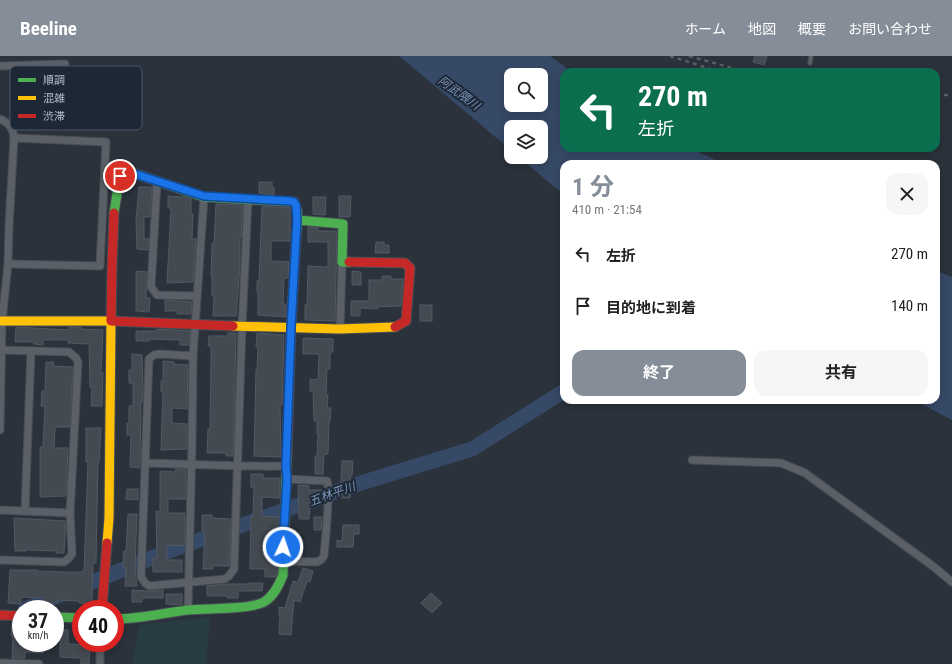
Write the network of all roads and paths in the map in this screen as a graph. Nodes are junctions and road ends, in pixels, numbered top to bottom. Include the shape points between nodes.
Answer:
1 (811, 56) edge
2 (810, 63) dead end
3 (65, 64) dead end
4 (0, 66) edge
5 (0, 119) edge
6 (10, 126) edge
7 (13, 130) edge
8 (14, 138) junction
9 (157, 182) junction
10 (204, 196) junction
11 (248, 200) junction
12 (297, 220) junction
13 (342, 262) junction
14 (8, 264) junction
15 (197, 296) junction
16 (1, 321) edge
17 (111, 321) junction
18 (195, 325) junction
19 (242, 326) junction
20 (291, 328) junction
21 (340, 329) junction
22 (2, 350) junction
23 (31, 351) junction
24 (193, 356) junction
25 (0, 430) edge
26 (692, 460) dead end
27 (146, 463) junction
28 (191, 464) junction
29 (286, 466) junction
30 (238, 467) junction
31 (287, 479) junction
32 (0, 510) edge
33 (25, 511) junction
34 (70, 513) junction
35 (0, 560) edge
36 (282, 561) junction
37 (952, 582) edge
38 (189, 583) junction
39 (103, 600) edge
40 (188, 610) junction
41 (0, 615) edge
42 (12, 616) edge
43 (124, 619) edge
44 (100, 652) edge
45 (0, 663) edge
46 (38, 664) edge
47 (100, 664) edge

1 - 2 lane
3 - 4 street
5 - 6 street
7 - 8 street
8 - 14 street
8 - 14 street via 106,142 100,266
9 - 10 street
9 - 15 street via 151,287 158,295
9 - 17 street via 129,172 123,172 120,176 113,234
10 - 11 street
10 - 15 street
11 - 12 street via 294,202
11 - 19 street
12 - 13 street via 343,224
12 - 20 street
13 - 21 street
13 - 21 street via 405,263 410,268 406,321 396,327
14 - 16 street
15 - 18 street
16 - 17 street
16 - 22 street
17 - 18 street
17 - 39 street via 109,518
18 - 19 street
18 - 24 street
19 - 20 street
19 - 30 street
20 - 21 street
20 - 29 street
22 - 23 street
22 - 25 street
23 - 33 street
23 - 34 street via 69,352 78,362
24 - 27 street via 159,354 149,359
24 - 28 street
26 - 37 street via 781,463 800,470
27 - 28 street
27 - 38 street via 141,577 149,586
28 - 30 street
28 - 38 street
29 - 30 street
29 - 31 street
30 - 38 street via 234,569 225,579
31 - 36 street
31 - 36 street via 327,481 329,497 322,560
32 - 33 street
33 - 34 street
34 - 35 street via 72,554 67,560
36 - 40 street via 283,575 279,586 274,595 265,602 238,607
38 - 40 street
40 - 43 street
41 - 42 street
44 - 47 street
45 - 46 street

